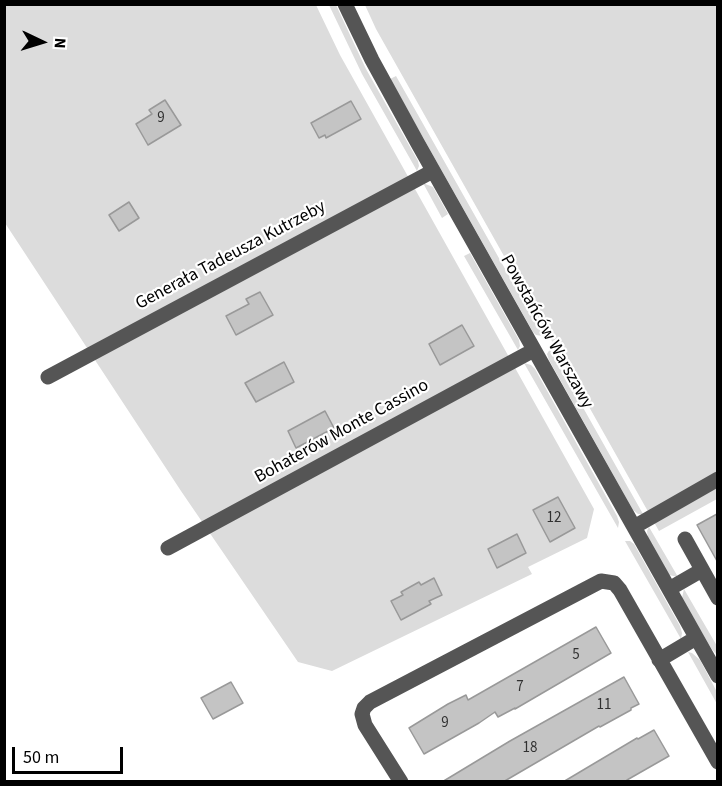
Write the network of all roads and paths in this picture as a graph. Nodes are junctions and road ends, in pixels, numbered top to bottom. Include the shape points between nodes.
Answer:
1 (345, 4) edge
2 (433, 171) junction
3 (534, 350) junction
4 (48, 376) dead end
5 (717, 479) edge
6 (634, 527) junction
7 (685, 539) dead end
8 (168, 548) dead end
9 (702, 570) junction
10 (669, 589) junction
11 (717, 598) edge
12 (696, 638) junction
13 (659, 660) junction
14 (717, 676) edge
15 (717, 762) edge
16 (401, 782) edge

1 - 2 street, Powstańców Warszawy
2 - 3 street, Powstańców Warszawy
2 - 4 street, Generała Tadeusza Kutrzeby
3 - 6 street, Powstańców Warszawy
3 - 8 street, Bohaterów Monte Cassino
5 - 6 street
6 - 10 street, Powstańców Warszawy
7 - 9 street
9 - 10 street
9 - 11 street
10 - 12 street, Powstańców Warszawy
12 - 13 street
12 - 14 street, Powstańców Warszawy
13 - 15 street
13 - 16 street via 620,590 614,583 601,581 364,708 365,725

